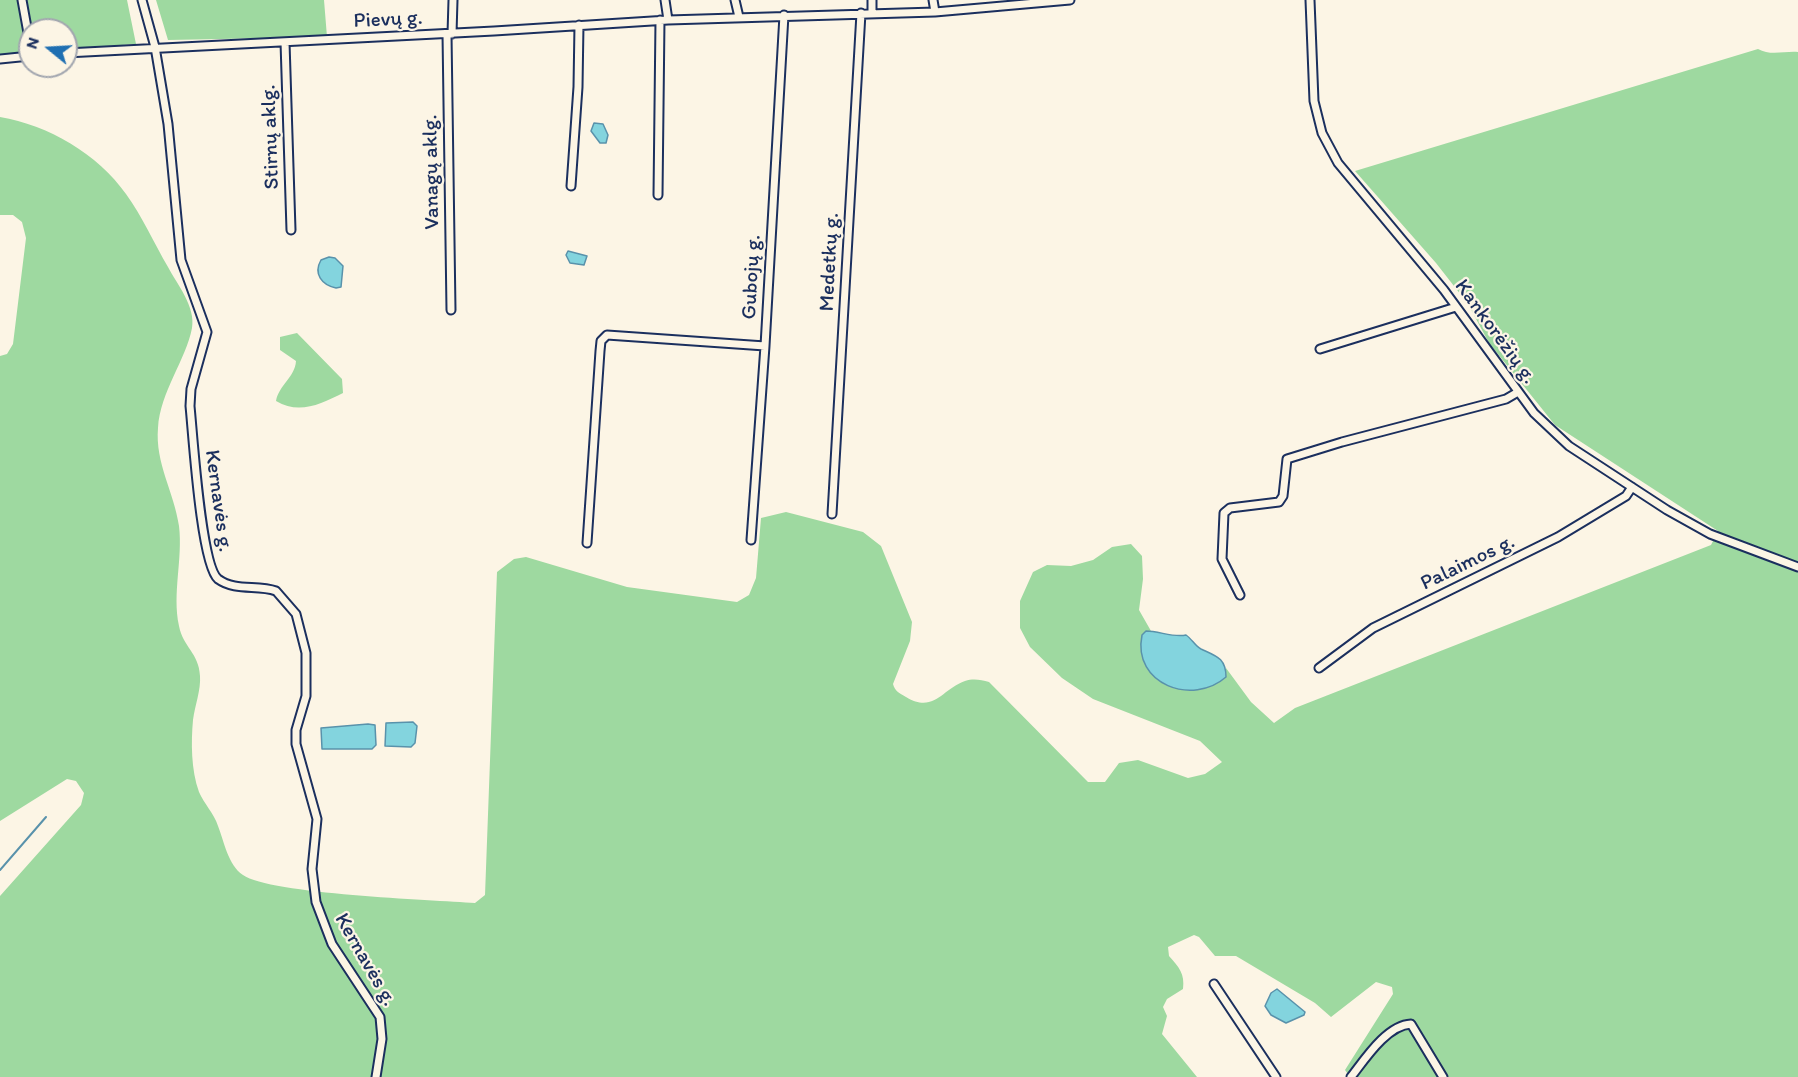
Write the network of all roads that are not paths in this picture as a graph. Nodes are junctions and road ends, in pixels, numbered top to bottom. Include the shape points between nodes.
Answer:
1 (22, 0) edge
2 (142, 0) edge
3 (453, 0) edge
4 (665, 0) edge
5 (735, 0) edge
6 (872, 0) edge
7 (933, 0) edge
8 (1070, 0) edge
9 (1310, 0) edge
10 (872, 12) junction
11 (935, 12) junction
12 (861, 13) junction
13 (784, 15) junction
14 (739, 17) junction
15 (25, 18) edge
16 (664, 20) junction
17 (579, 25) junction
18 (449, 34) junction
19 (285, 42) junction
20 (155, 47) junction
21 (78, 51) edge
22 (18, 57) edge
23 (0, 59) edge
24 (571, 186) dead end
25 (658, 195) dead end
26 (291, 230) dead end
27 (1456, 308) junction
28 (451, 310) dead end
29 (765, 346) junction
30 (1320, 349) dead end
31 (1518, 392) junction
32 (1632, 487) junction
33 (832, 514) dead end
34 (751, 540) dead end
35 (587, 543) dead end
36 (1798, 567) edge
37 (1240, 595) dead end
38 (1319, 668) dead end
39 (1214, 984) dead end
40 (376, 1077) edge
41 (1276, 1077) edge
42 (1351, 1077) edge
43 (1443, 1077) edge

1 - 15 street
2 - 20 street, Kernavės g.
3 - 18 street, Vanagų aklg.
4 - 16 street
5 - 14 street
6 - 10 street
7 - 11 street
8 - 11 street, Pievų g.
9 - 27 street, Kankorėžių g. via 1314,101 1322,133 1338,163
10 - 11 street, Pievų g.
10 - 12 street, Pievų g.
12 - 13 street, Pievų g.
12 - 33 street, Medetkų g.
13 - 14 street, Pievų g.
13 - 29 street, Gubojų g.
14 - 16 street, Pievų g.
16 - 17 street, Pievų g.
16 - 25 street
17 - 18 street, Pievų g.
17 - 24 street
18 - 19 street, Pievų g.
18 - 28 street, Vanagų aklg.
19 - 20 street, Pievų g.
19 - 26 street, Stirnų aklg.
20 - 21 street, Pievų g.
20 - 40 street, Kernavės g. via 168,124 178,242 207,332 190,406 206,552 216,577 228,585 276,591 301,627 307,677 296,744 317,819 312,884 332,944 380,1017 382,1039
22 - 23 street
27 - 30 street
27 - 31 street, Kankorėžių g.
29 - 34 street, Gubojų g.
29 - 35 street via 607,334 600,351
31 - 32 street, Kankorėžių g. via 1556,436
31 - 37 street via 1506,399 1287,459 1279,502 1230,508 1224,513 1222,559
32 - 36 street, Kankorėžių g. via 1710,534
32 - 38 street, Palaimos g. via 1626,496 1558,537 1373,628
39 - 41 street
42 - 43 street via 1389,1034 1401,1024 1411,1023

